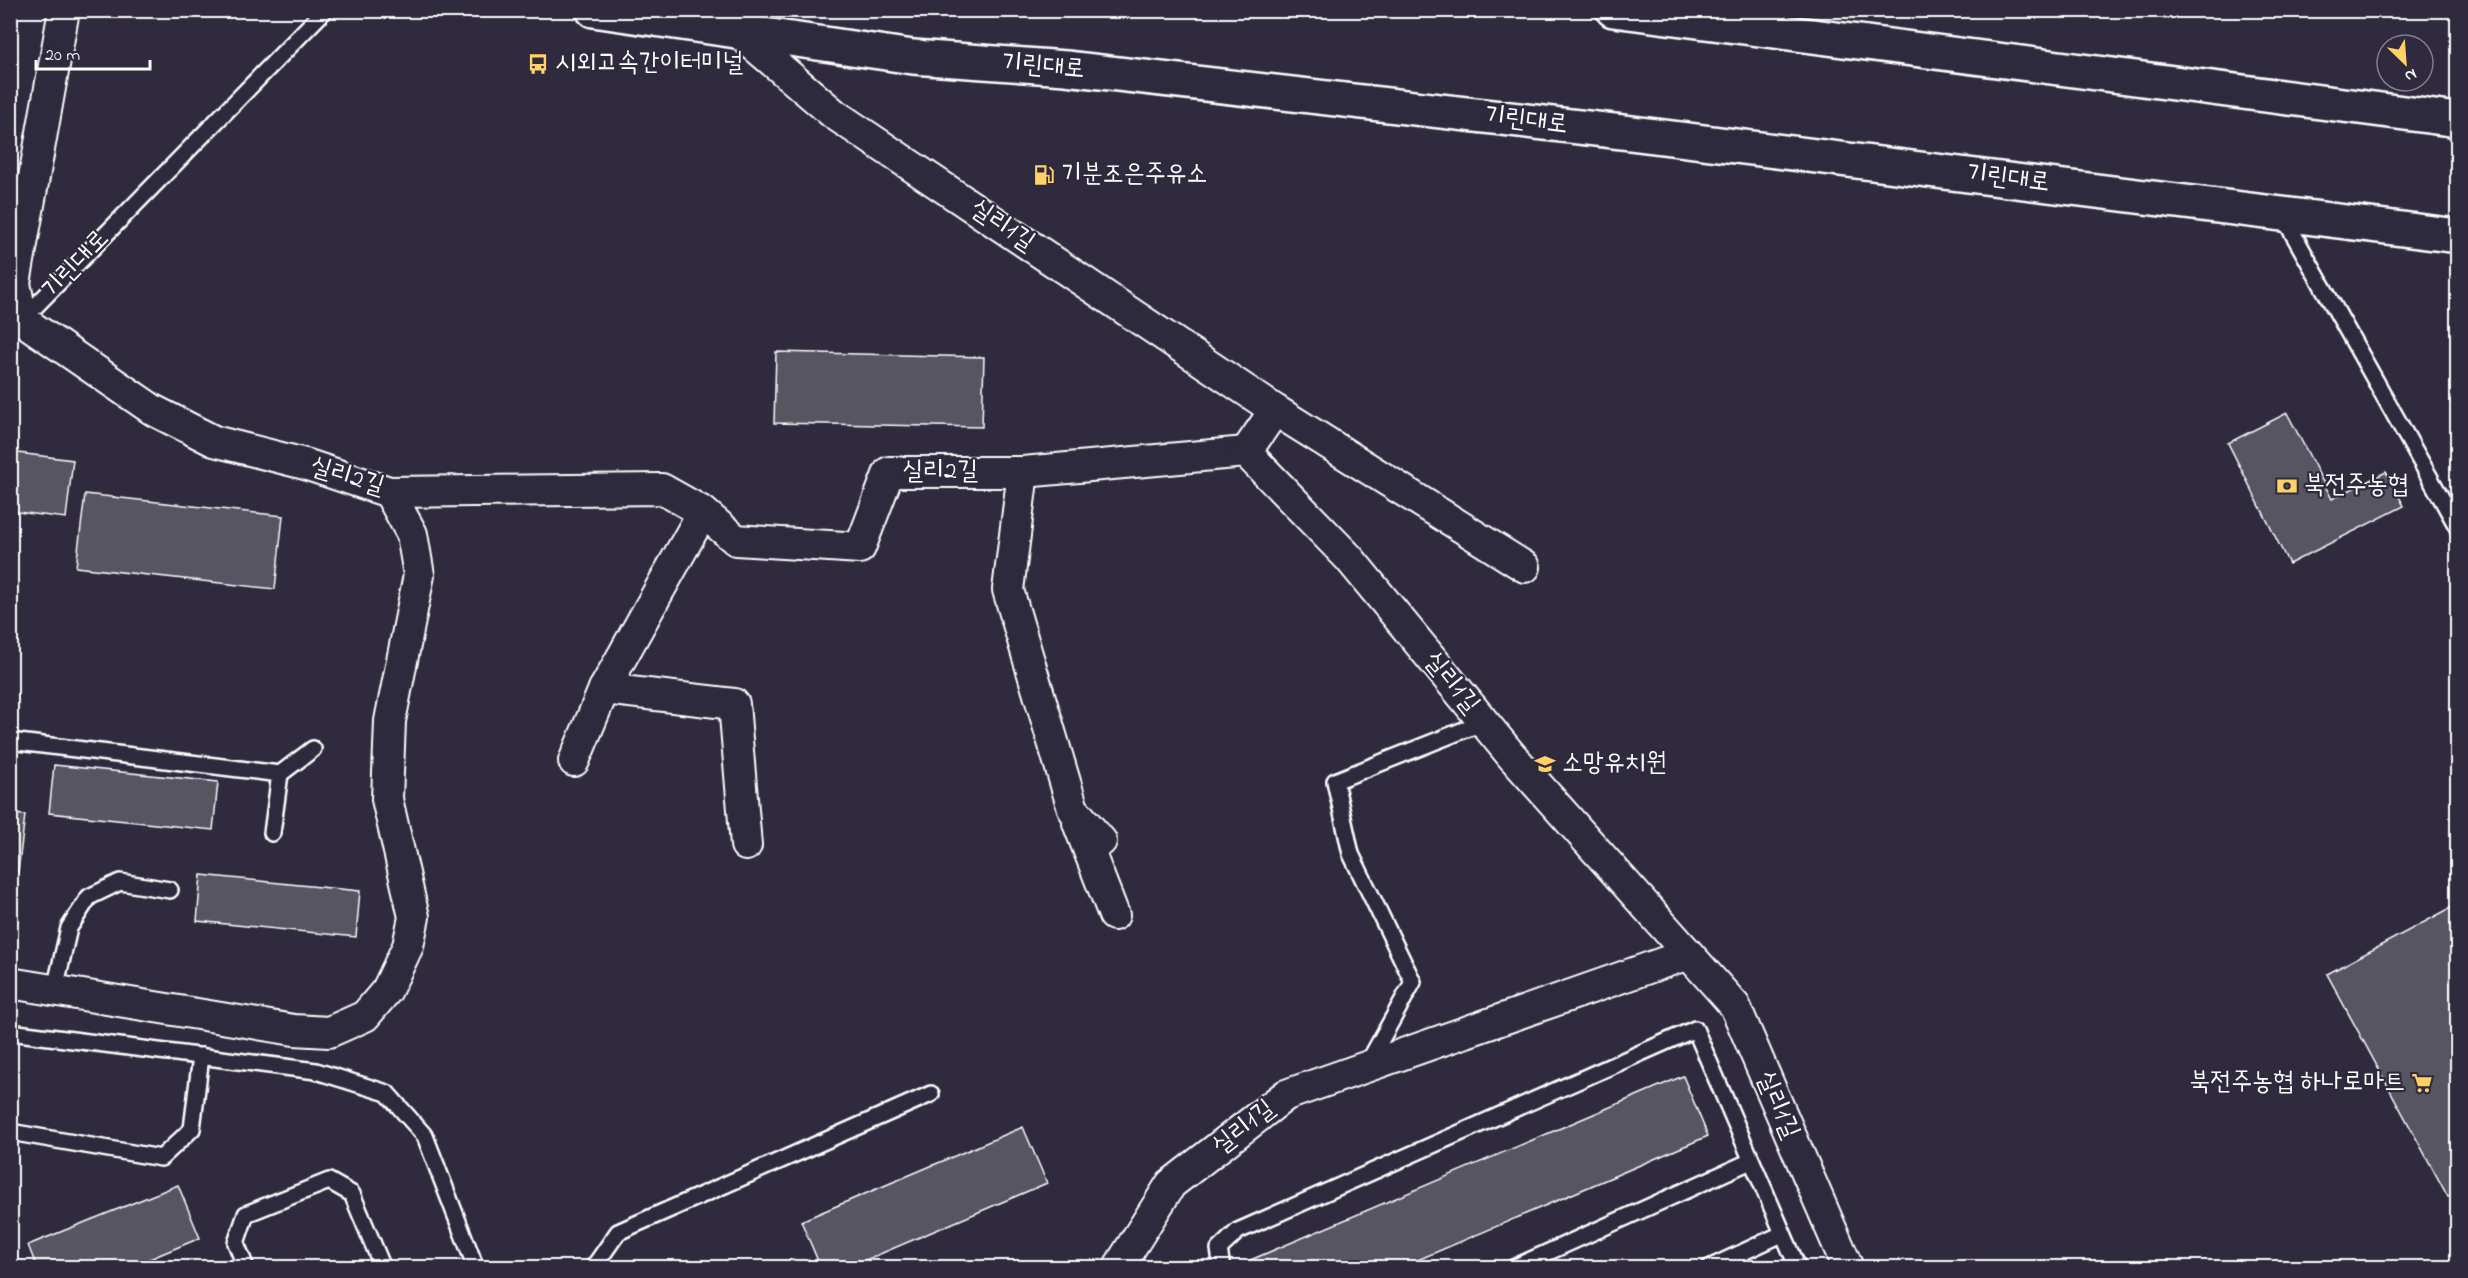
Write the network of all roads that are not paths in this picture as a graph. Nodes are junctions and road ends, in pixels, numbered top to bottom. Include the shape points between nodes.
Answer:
1 (64, 10) edge
2 (325, 10) edge
3 (593, 10) edge
4 (1613, 10) edge
5 (737, 31) junction
6 (2457, 120) edge
7 (2282, 214) junction
8 (2457, 236) edge
9 (22, 320) junction
10 (1275, 410) junction
11 (1246, 452) junction
12 (1023, 472) junction
13 (388, 492) junction
14 (703, 512) junction
15 (2457, 528) edge
16 (1525, 567) dead end
17 (604, 689) junction
18 (1484, 722) junction
19 (10, 741) edge
20 (313, 749) dead end
21 (574, 761) dead end
22 (280, 774) junction
23 (1073, 809) junction
24 (272, 833) dead end
25 (1101, 841) dead end
26 (746, 844) dead end
27 (170, 890) dead end
28 (1114, 915) dead end
29 (1688, 954) junction
30 (10, 983) edge
31 (55, 989) junction
32 (10, 1032) edge
33 (201, 1056) junction
34 (1366, 1067) junction
35 (931, 1094) dead end
36 (10, 1132) edge
37 (1751, 1161) junction
38 (1782, 1234) junction
39 (246, 1268) edge
40 (383, 1268) edge
41 (476, 1268) edge
42 (592, 1268) edge
43 (1118, 1268) edge
44 (1222, 1268) edge
45 (1513, 1268) edge
46 (1709, 1268) edge
47 (1798, 1268) edge
48 (1848, 1268) edge

1 - 9 street, 기린대로 via 15,283
2 - 9 lane, 기린대로
3 - 5 street, 기린대로
4 - 6 street
5 - 7 street, 기린대로 via 913,57 1066,68 1643,134
5 - 10 street, 실리1길 via 834,114
7 - 8 street, 기린대로
7 - 15 lane
9 - 13 street, 실리2길 via 153,410 214,441 305,464
10 - 11 street
10 - 16 street, 실리1길
11 - 12 street, 실리2길
11 - 18 street, 실리1길 via 1349,558
12 - 14 street, 실리2길 via 889,472 860,548 736,540
12 - 23 street via 1008,590
13 - 14 street, 실리2길 via 662,489
13 - 31 street via 412,534 419,575 390,721 387,800 414,916 408,946 387,990 365,1016 329,1032 294,1030
14 - 17 street
17 - 21 street
17 - 26 street via 734,704
18 - 29 street, 실리1길
18 - 34 lane via 1335,782 1351,854 1413,982
19 - 22 lane
20 - 22 lane
22 - 24 lane
23 - 25 street
23 - 28 street
27 - 31 lane via 120,882 89,897 69,928
29 - 34 street, 실리1길
29 - 48 street, 실리1길 via 1735,1006
30 - 31 street
32 - 33 lane
33 - 36 lane via 192,1129 161,1158
33 - 41 lane via 316,1071 387,1094 425,1136
34 - 43 street, 실리1길 via 1286,1095 1171,1184
35 - 42 lane via 618,1232
37 - 38 lane
37 - 44 lane via 1695,1029 1238,1231 1219,1249
37 - 45 lane
38 - 46 lane
38 - 47 lane
39 - 40 lane via 236,1243 246,1214 329,1181 352,1194

